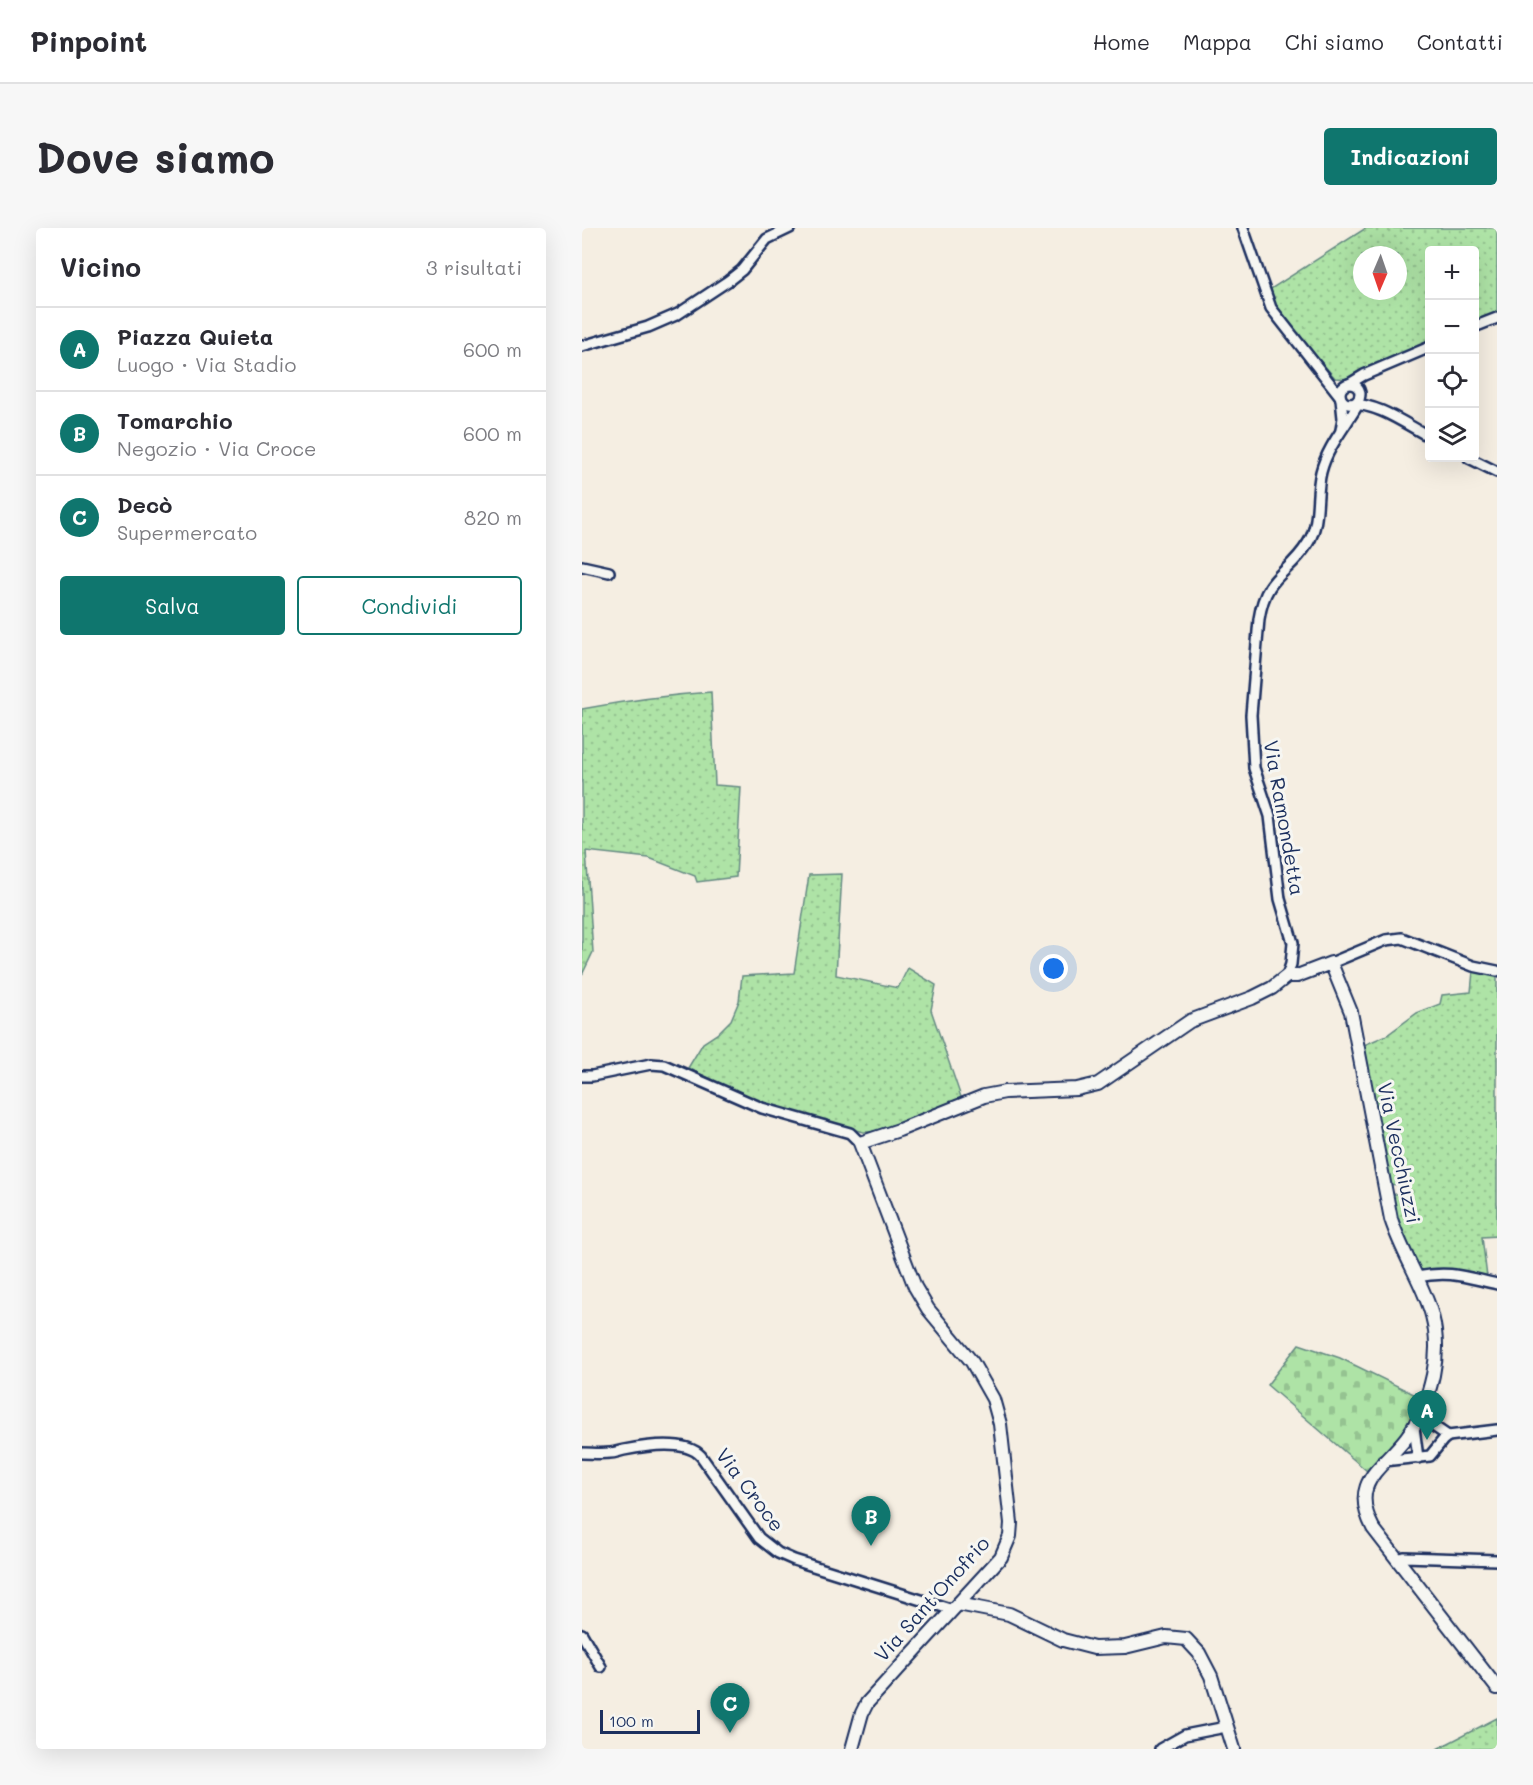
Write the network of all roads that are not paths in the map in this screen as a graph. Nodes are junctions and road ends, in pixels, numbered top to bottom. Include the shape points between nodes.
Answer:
1 (790, 228) edge
2 (1243, 228) edge
3 (1497, 318) edge
4 (1479, 325) edge
5 (582, 346) edge
6 (1425, 349) edge
7 (1380, 369) junction
8 (1324, 374) junction
9 (1348, 384) junction
10 (1352, 398) junction
11 (1425, 434) edge
12 (1340, 435) junction
13 (1477, 462) edge
14 (1496, 472) edge
15 (582, 566) edge
16 (609, 572) dead end
17 (1331, 963) junction
18 (1497, 971) edge
19 (1287, 976) junction
20 (582, 1076) edge
21 (860, 1143) junction
22 (1417, 1277) junction
23 (1497, 1284) edge
24 (1417, 1422) junction
25 (1497, 1430) edge
26 (1448, 1436) junction
27 (582, 1453) edge
28 (1418, 1458) junction
29 (1383, 1461) junction
30 (1397, 1559) junction
31 (1497, 1560) edge
32 (955, 1607) junction
33 (582, 1634) edge
34 (601, 1667) dead end
35 (1497, 1688) edge
36 (1226, 1727) junction
37 (852, 1749) edge
38 (1160, 1749) edge
39 (1234, 1749) edge

1 - 5 street via 767,239 729,281 678,314
2 - 8 street via 1271,308
3 - 4 street
6 - 7 street
7 - 9 street
7 - 10 street via 1365,380
8 - 9 street
8 - 10 street
9 - 10 street via 1354,385
9 - 10 street via 1341,389
10 - 11 street
10 - 12 street, Via Ramondetta
10 - 12 street
12 - 19 street, Via Ramondetta via 1320,474 1311,537 1271,583 1259,618 1251,715 1254,768 1270,816 1280,899 1293,943
13 - 14 street
15 - 16 street
17 - 18 street via 1386,940 1402,938 1473,966
17 - 19 main road
17 - 22 main road, Via Vecchiuzzi via 1351,1012 1391,1219
19 - 21 main road via 1252,998 1190,1021 1098,1084 984,1096
20 - 21 street via 664,1065 762,1108 850,1133
21 - 32 main road, Via Sant'Onofrio via 915,1287 972,1362 993,1399 1000,1424 1010,1536 1001,1557
22 - 23 street via 1438,1273
22 - 24 main road, Via Vecchiuzzi via 1436,1327 1432,1378
24 - 26 street
24 - 28 street
24 - 29 main road
25 - 26 street
26 - 28 street via 1430,1456
27 - 32 street, Via Croce via 611,1454 666,1445 693,1449 759,1538 778,1553
28 - 29 street
29 - 30 main road via 1366,1488 1364,1503 1373,1528
30 - 31 street
30 - 35 main road
32 - 36 main road via 1009,1614 1063,1640 1094,1648 1125,1647 1166,1636 1186,1639 1211,1676
32 - 37 main road, Via Sant'Onofrio via 873,1695 862,1713
33 - 34 street
36 - 38 street via 1185,1735
36 - 39 main road

